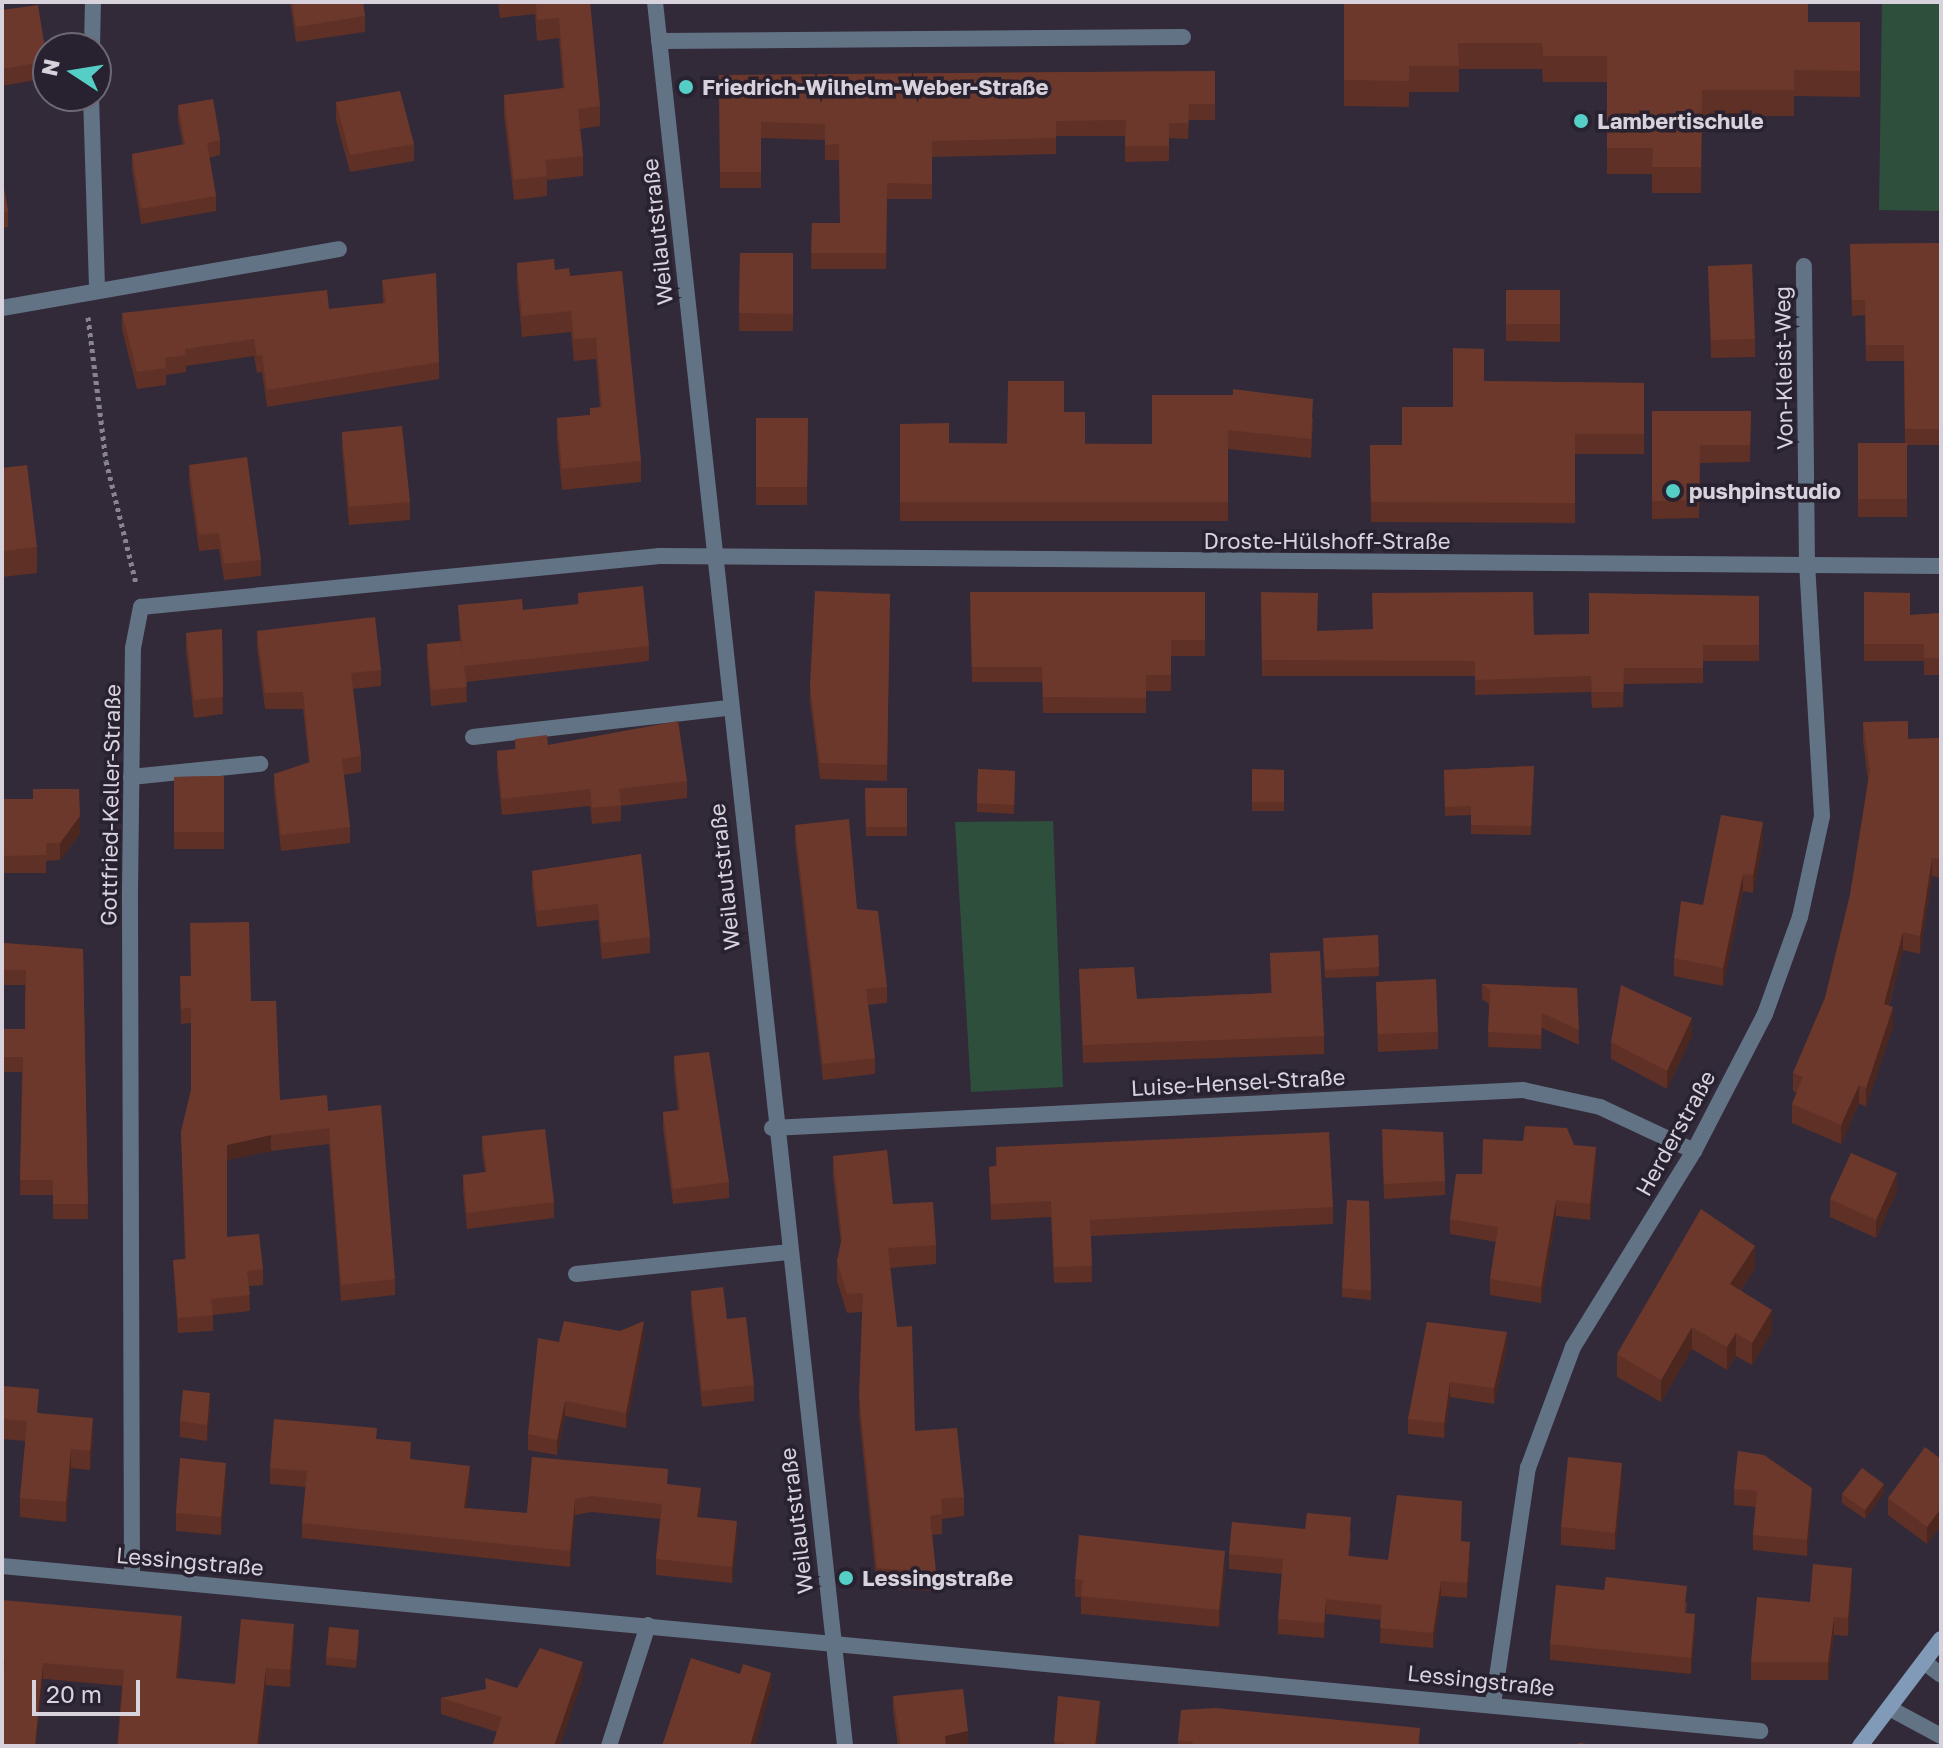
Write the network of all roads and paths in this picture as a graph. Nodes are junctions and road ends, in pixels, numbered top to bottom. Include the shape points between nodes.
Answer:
1 (93, 2) edge
2 (655, 2) edge
3 (92, 32) edge
4 (1183, 37) dead end
5 (659, 41) junction
6 (91, 112) edge
7 (339, 249) dead end
8 (1804, 266) dead end
9 (91, 291) junction
10 (2, 308) edge
11 (713, 558) junction
12 (1807, 566) junction
13 (1941, 566) edge
14 (141, 607) junction
15 (728, 708) junction
16 (473, 737) dead end
17 (260, 764) dead end
18 (131, 777) junction
19 (772, 1128) junction
20 (1694, 1151) junction
21 (788, 1252) junction
22 (576, 1274) dead end
23 (2, 1566) edge
24 (132, 1578) junction
25 (648, 1625) junction
26 (833, 1639) junction
27 (1941, 1639) edge
28 (1924, 1662) junction
29 (1941, 1675) edge
30 (1493, 1704) junction
31 (1889, 1708) junction
32 (1760, 1731) dead end
33 (1941, 1736) edge
34 (609, 1746) edge
35 (845, 1746) edge
36 (1860, 1746) edge

1 - 3 street
2 - 5 street, Weilautstraße
4 - 5 street
5 - 11 street, Weilautstraße
6 - 9 street
7 - 9 street
8 - 12 street, Von-Kleist-Weg
9 - 10 street
9 - 14 path via 106,461
11 - 12 street, Droste-Hülshoff-Straße
11 - 14 street via 660,556
11 - 15 street, Weilautstraße
12 - 13 street, Droste-Hülshoff-Straße
12 - 20 street, Herderstraße via 1822,816 1800,917 1765,1014
14 - 18 street, Gottfried-Keller-Straße
15 - 16 street
15 - 19 street, Weilautstraße
17 - 18 street
18 - 24 street, Gottfried-Keller-Straße
19 - 20 street, Luise-Hensel-Straße via 1523,1090 1600,1107
19 - 21 street, Weilautstraße
20 - 30 street, Herderstraße via 1573,1347 1528,1468
21 - 22 street
21 - 26 street, Weilautstraße
23 - 24 street, Lessingstraße
24 - 25 street, Lessingstraße
25 - 26 street, Lessingstraße
25 - 34 street
26 - 30 street, Lessingstraße
26 - 35 street, Weilautstraße
27 - 28 main road
28 - 29 street
28 - 31 main road
30 - 32 street, Lessingstraße
31 - 33 street
31 - 36 main road

